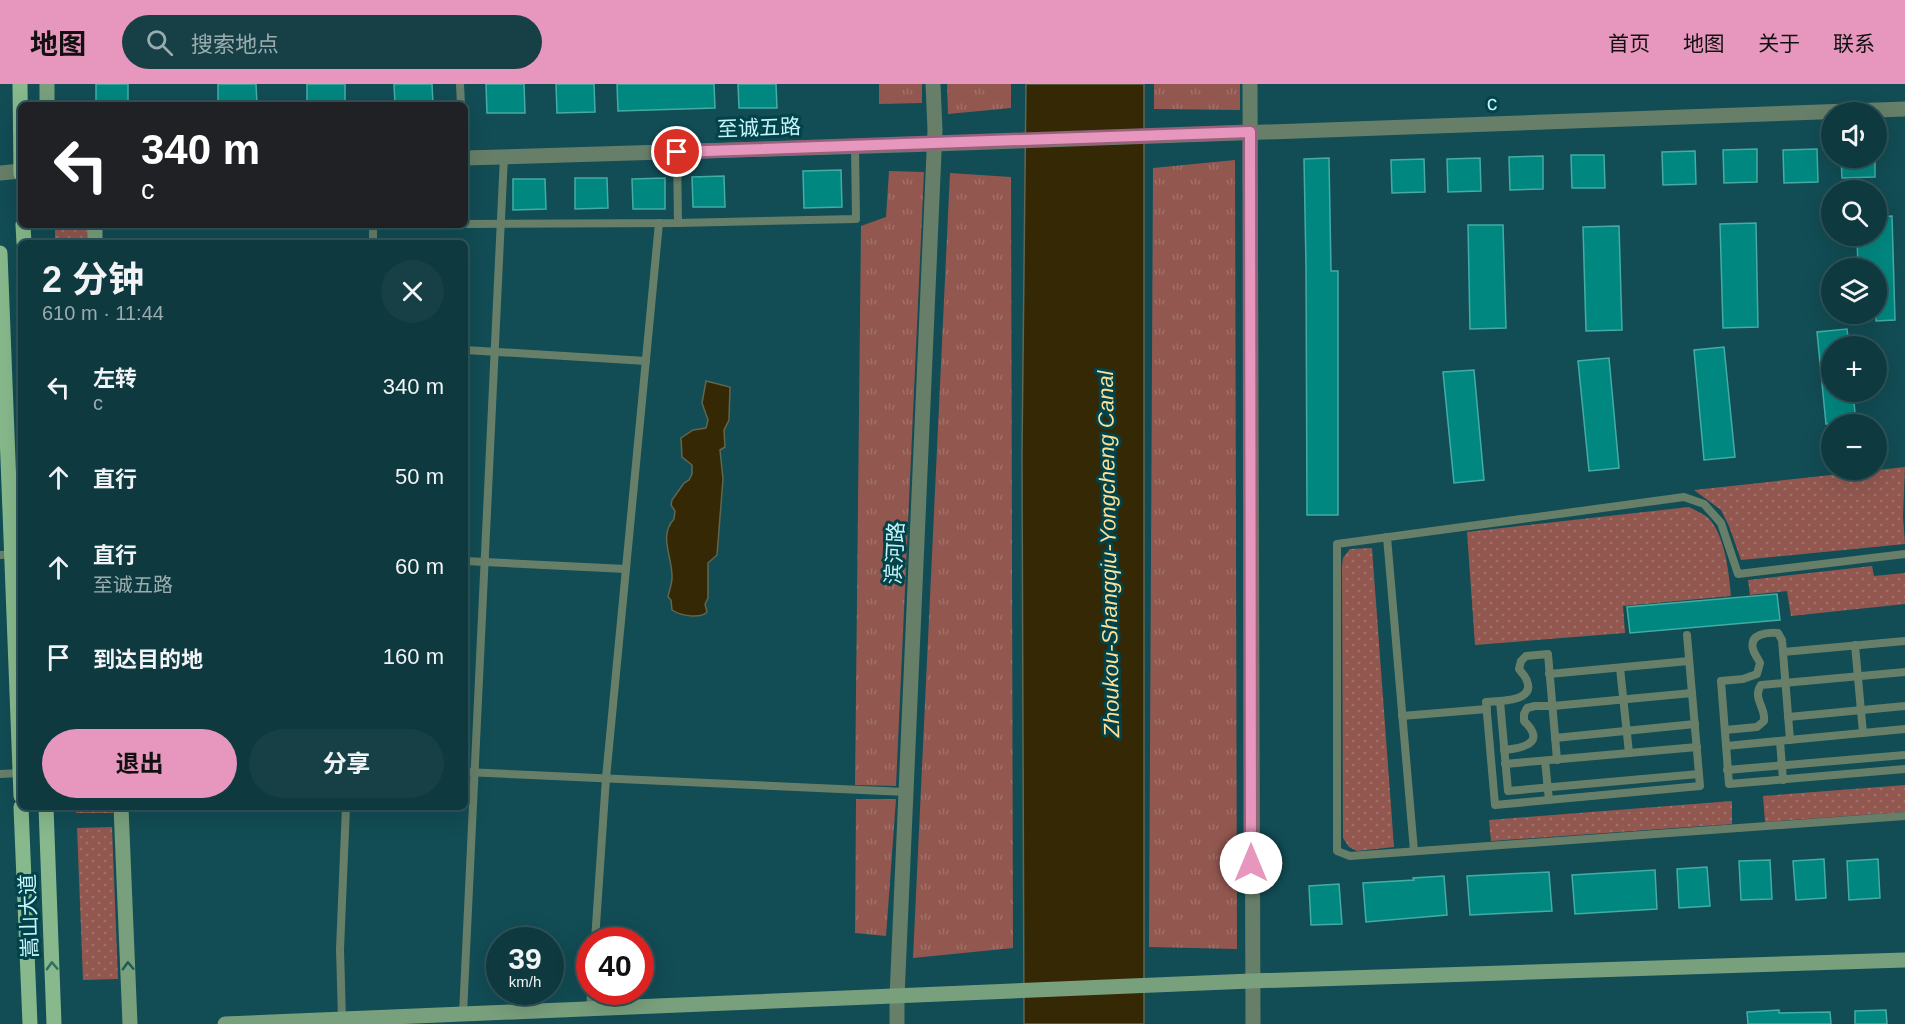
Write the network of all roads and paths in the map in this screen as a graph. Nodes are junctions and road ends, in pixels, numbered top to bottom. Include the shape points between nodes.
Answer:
1 (20, 84) edge
2 (47, 84) edge
3 (460, 84) edge
4 (933, 84) edge
5 (1251, 84) edge
6 (20, 102) edge
7 (47, 102) edge
8 (461, 102) edge
9 (1905, 109) edge
10 (1250, 132) junction
11 (1018, 140) joint
12 (934, 144) junction
13 (855, 146) junction
14 (677, 152) junction
15 (504, 156) junction
16 (468, 158) edge
17 (18, 172) edge
18 (0, 173) edge
19 (659, 223) junction
20 (678, 223) junction
21 (468, 224) edge
22 (501, 224) junction
23 (0, 253) edge
24 (1, 306) edge
25 (2, 341) edge
26 (468, 350) edge
27 (495, 352) junction
28 (646, 361) junction
29 (1388, 537) junction
30 (1905, 554) edge
31 (11, 555) edge
32 (468, 561) edge
33 (484, 562) junction
34 (626, 570) junction
35 (1687, 635) dead end
36 (1905, 641) edge
37 (1855, 645) junction
38 (1783, 652) junction
39 (1689, 661) junction
40 (1620, 668) junction
41 (1905, 672) edge
42 (1549, 674) junction
43 (1858, 676) junction
44 (1786, 683) junction
45 (1692, 693) junction
46 (1624, 699) junction
47 (1500, 701) junction
48 (1552, 706) junction
49 (1905, 706) edge
50 (18, 708) edge
51 (1486, 709) junction
52 (1861, 710) junction
53 (1402, 716) junction
54 (1788, 717) junction
55 (1695, 724) junction
56 (1905, 729) edge
57 (1725, 730) junction
58 (1627, 731) junction
59 (1863, 733) junction
60 (1555, 738) junction
61 (1790, 740) junction
62 (1780, 741) junction
63 (1726, 746) junction
64 (1697, 747) junction
65 (1504, 750) junction
66 (1629, 753) junction
67 (1905, 755) edge
68 (1557, 760) junction
69 (1545, 761) junction
70 (1505, 764) junction
71 (1782, 765) junction
72 (1905, 769) edge
73 (1727, 770) junction
74 (469, 772) edge
75 (18, 773) edge
76 (0, 774) edge
77 (1699, 774) junction
78 (606, 778) junction
79 (1783, 780) junction
80 (1548, 787) junction
81 (906, 792) junction
82 (1549, 800) junction
83 (21, 810) edge
84 (46, 810) edge
85 (121, 810) edge
86 (346, 810) edge
87 (1905, 816) edge
88 (1414, 851) junction
89 (596, 927) edge
90 (1905, 960) edge
91 (1251, 981) junction
92 (897, 997) junction
93 (590, 1005) edge
94 (590, 1010) junction
95 (463, 1014) junction
96 (342, 1019) junction
97 (30, 1024) edge
98 (54, 1024) edge
99 (130, 1024) edge
100 (225, 1024) edge
101 (897, 1024) edge
102 (1253, 1024) edge

1 - 6 main road
2 - 7 main road
3 - 8 lane
4 - 12 street, 滨河路
5 - 10 street
9 - 10 street, c
10 - 11 street, c
10 - 91 street
11 - 12 street, 至诚五路
12 - 13 street, 至诚五路
12 - 81 street, 滨河路
13 - 14 street, 至诚五路
13 - 20 lane via 856,219
14 - 15 street, 至诚五路
14 - 20 lane
15 - 16 street, 至诚五路
15 - 22 lane
17 - 18 street
19 - 20 lane
19 - 22 lane
19 - 28 lane
21 - 22 lane
22 - 27 lane
23 - 24 main road
24 - 25 main road
25 - 31 main road
26 - 27 lane
27 - 28 lane
27 - 33 lane
28 - 34 lane
29 - 30 lane via 1684,497 1704,504 1721,523 1738,574
29 - 53 lane
29 - 88 lane via 1337,544 1337,851 1350,856
31 - 50 main road
32 - 33 lane
33 - 34 lane
33 - 74 lane
34 - 78 lane
35 - 39 lane
36 - 37 lane
37 - 38 lane
37 - 43 lane
38 - 44 lane
38 - 57 lane via 1778,633 1760,634 1752,646 1760,663 1758,674 1721,681
39 - 40 lane
39 - 45 lane
40 - 42 lane
40 - 46 lane
41 - 43 lane
42 - 47 lane via 1548,654 1526,656 1519,669 1527,680 1527,691 1517,698
42 - 48 lane
43 - 44 lane
43 - 52 lane
44 - 54 lane
44 - 57 lane via 1761,685 1757,691 1765,715 1757,727
45 - 46 lane
45 - 55 lane
46 - 48 lane
46 - 58 lane
47 - 51 lane via 1486,702
47 - 65 lane
48 - 60 lane
48 - 65 lane via 1527,708 1524,721 1533,731 1530,744
49 - 52 lane
51 - 53 lane
51 - 82 lane via 1495,805
52 - 54 lane
52 - 59 lane
53 - 88 lane
54 - 61 lane
55 - 58 lane
55 - 64 lane
56 - 59 lane
57 - 63 lane
58 - 60 lane
58 - 66 lane
59 - 61 lane
60 - 68 lane
61 - 62 lane
62 - 63 lane
62 - 71 lane
63 - 73 lane
64 - 66 lane
64 - 77 lane
65 - 70 lane
66 - 68 lane
67 - 71 lane
68 - 69 lane
69 - 70 lane
69 - 80 lane
70 - 80 lane via 1508,791
71 - 73 lane
71 - 79 lane
72 - 79 lane
73 - 79 lane via 1728,784
74 - 78 lane
74 - 95 lane
75 - 76 lane
77 - 80 lane
77 - 82 lane via 1700,786
78 - 81 lane
78 - 89 lane
80 - 82 lane
81 - 92 street, 滨河路
83 - 97 main road, 嵩山大道
98 -> 84 main road, 嵩山大道
99 -> 85 main road
86 - 96 lane via 340,949
87 - 88 lane
90 - 91 main road
91 - 92 main road
91 - 102 street
92 - 94 main road
92 - 101 street, 滨河路
93 - 94 lane
94 - 95 main road
95 - 96 main road
96 - 100 main road

